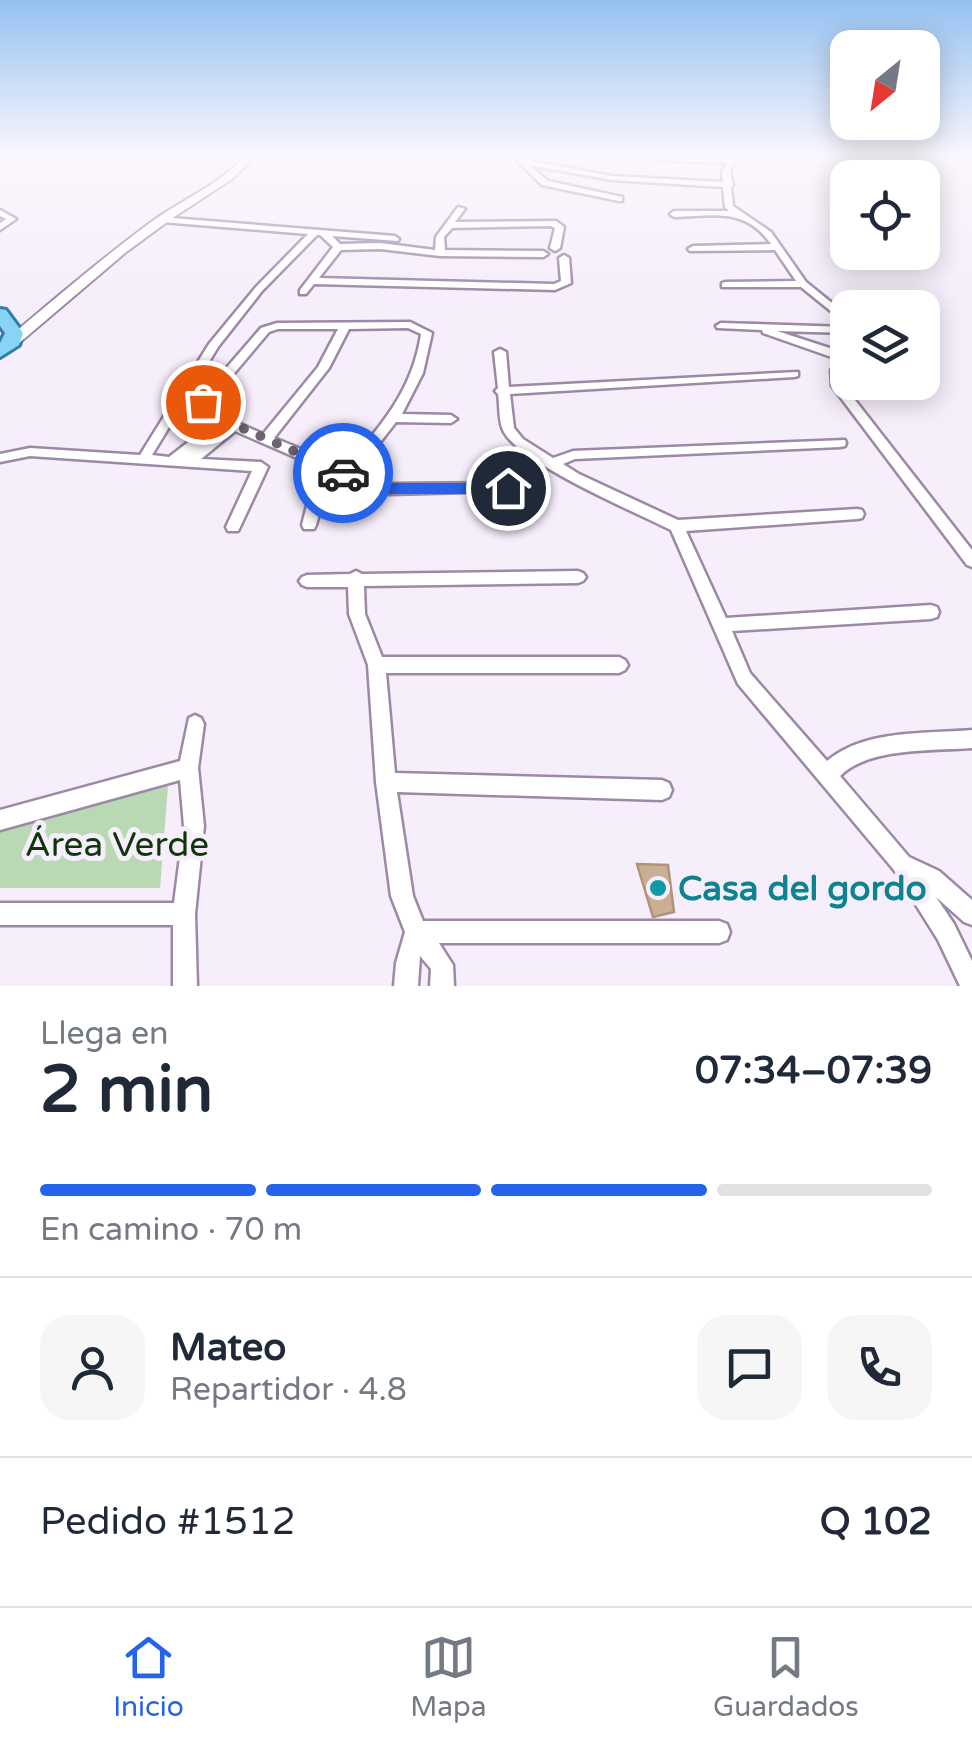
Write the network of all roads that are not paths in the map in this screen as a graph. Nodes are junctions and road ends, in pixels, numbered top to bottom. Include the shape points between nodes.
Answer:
1 (187, 204) edge
2 (729, 204) edge
3 (461, 209) dead end
4 (0, 213) edge
5 (674, 214) dead end
6 (736, 214) junction
7 (162, 220) junction
8 (448, 226) junction
9 (0, 228) edge
10 (318, 232) junction
11 (341, 234) junction
12 (395, 239) dead end
13 (353, 246) junction
14 (338, 247) junction
15 (779, 247) junction
16 (556, 248) dead end
17 (693, 249) dead end
18 (440, 253) junction
19 (543, 254) dead end
20 (564, 258) dead end
21 (313, 281) junction
22 (803, 284) junction
23 (726, 285) dead end
24 (303, 292) dead end
25 (830, 307) edge
26 (0, 314) edge
27 (346, 326) junction
28 (722, 326) dead end
29 (762, 328) junction
30 (830, 330) edge
31 (6, 346) edge
32 (500, 352) dead end
33 (830, 353) edge
34 (794, 374) dead end
35 (501, 392) junction
36 (849, 400) edge
37 (396, 418) junction
38 (451, 419) dead end
39 (228, 424) junction
40 (266, 440) junction
41 (840, 444) dead end
42 (144, 458) junction
43 (173, 460) junction
44 (189, 461) junction
45 (3, 462) edge
46 (551, 464) junction
47 (328, 466) junction
48 (347, 474) junction
49 (508, 488) dead end
50 (857, 514) dead end
51 (309, 525) dead end
52 (677, 526) junction
53 (232, 527) dead end
54 (972, 561) edge
55 (356, 577) junction
56 (578, 577) dead end
57 (308, 581) dead end
58 (931, 612) dead end
59 (720, 625) junction
60 (620, 665) dead end
61 (377, 666) junction
62 (195, 724) dead end
63 (972, 739) edge
64 (188, 768) junction
65 (826, 776) junction
66 (386, 782) junction
67 (662, 790) dead end
68 (0, 820) edge
69 (901, 863) junction
70 (0, 914) edge
71 (184, 914) junction
72 (972, 914) edge
73 (416, 932) junction
74 (719, 932) dead end
75 (185, 986) edge
76 (406, 986) edge
77 (442, 986) edge
78 (972, 986) edge

1 - 7 street
2 - 6 street
3 - 8 street
4 - 9 street via 12,219
5 - 6 street
6 - 15 street
7 - 10 street
7 - 31 street
8 - 16 street via 553,223 560,227
8 - 18 street
10 - 11 street
10 - 14 street
10 - 42 street via 213,346
11 - 12 street
11 - 13 street
13 - 14 street
13 - 18 street
14 - 21 street
15 - 17 street
15 - 22 street
18 - 19 street
20 - 21 street via 566,283 555,288
21 - 24 street
22 - 23 street
22 - 25 street
26 - 31 main road via 13,328
27 - 37 street via 410,325 426,333 420,368
27 - 39 street via 277,326 256,336 203,402 202,410
27 - 40 street via 324,368
28 - 29 street
29 - 30 street
29 - 33 street
32 - 35 street
34 - 35 street
35 - 46 street via 508,429
36 - 54 street
37 - 38 street
37 - 48 street
39 - 40 street
39 - 43 street
39 - 44 street
40 - 47 street
41 - 46 street via 573,455
42 - 43 street
42 - 45 street via 30,452
43 - 44 street
44 - 53 street via 260,467
46 - 52 street
47 - 48 street
47 - 51 street
48 - 49 street via 388,488
50 - 52 street
52 - 59 street
55 - 56 street
55 - 57 street
55 - 61 street via 357,614
58 - 59 street
59 - 65 street via 744,678
60 - 61 street
61 - 66 street
62 - 64 street
63 - 65 street via 860,751
64 - 68 street
64 - 71 street via 194,826
65 - 69 street
66 - 67 street
66 - 73 street via 402,896
69 - 72 street
69 - 78 street
70 - 71 street
71 - 75 street
73 - 74 street
73 - 76 street
73 - 77 street via 442,964

